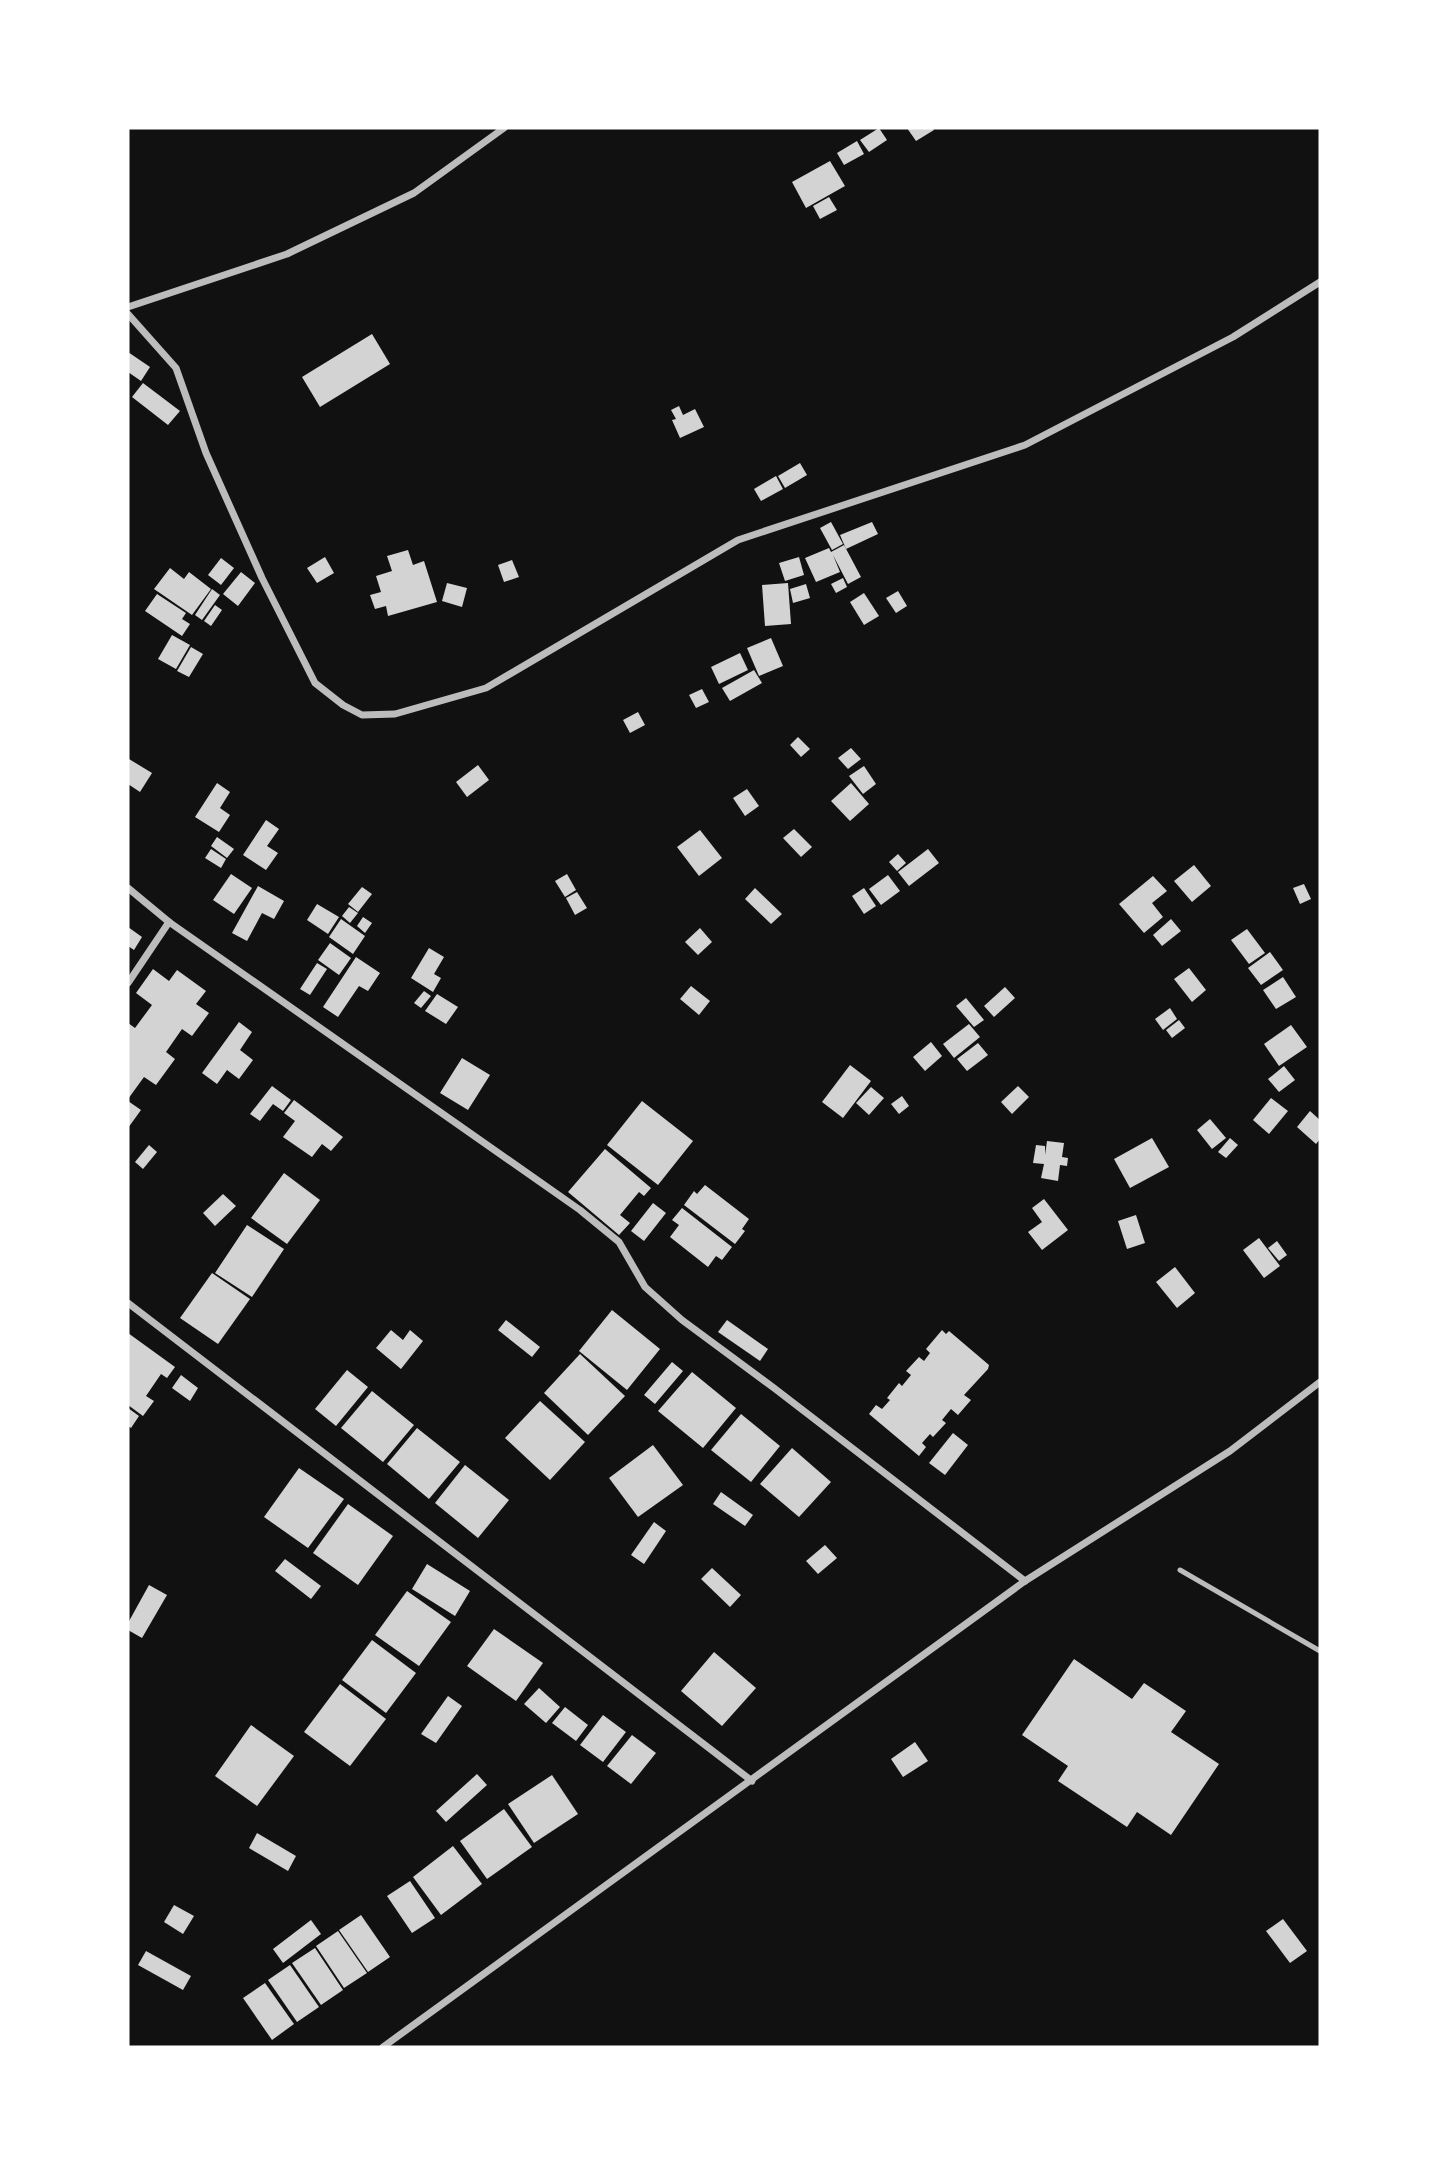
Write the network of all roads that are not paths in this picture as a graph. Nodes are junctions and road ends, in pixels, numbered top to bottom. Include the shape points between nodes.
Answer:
1 (504, 128) edge
2 (1320, 282) edge
3 (128, 307) edge
4 (128, 314) edge
5 (128, 888) edge
6 (169, 922) junction
7 (128, 984) edge
8 (128, 1303) edge
9 (1320, 1382) edge
10 (1180, 1570) dead end
11 (1025, 1581) junction
12 (1320, 1651) edge
13 (752, 1781) junction
14 (383, 2047) edge

1 - 3 street via 414,193 299,248
2 - 4 street via 1233,337 1025,445 738,540 486,688 395,714 362,715 315,683 206,453 176,368
5 - 6 street
6 - 7 street
6 - 11 street via 580,1210 619,1242 645,1286 682,1320
8 - 13 street
9 - 11 street via 1230,1451
10 - 12 lane
11 - 13 street
13 - 14 street

